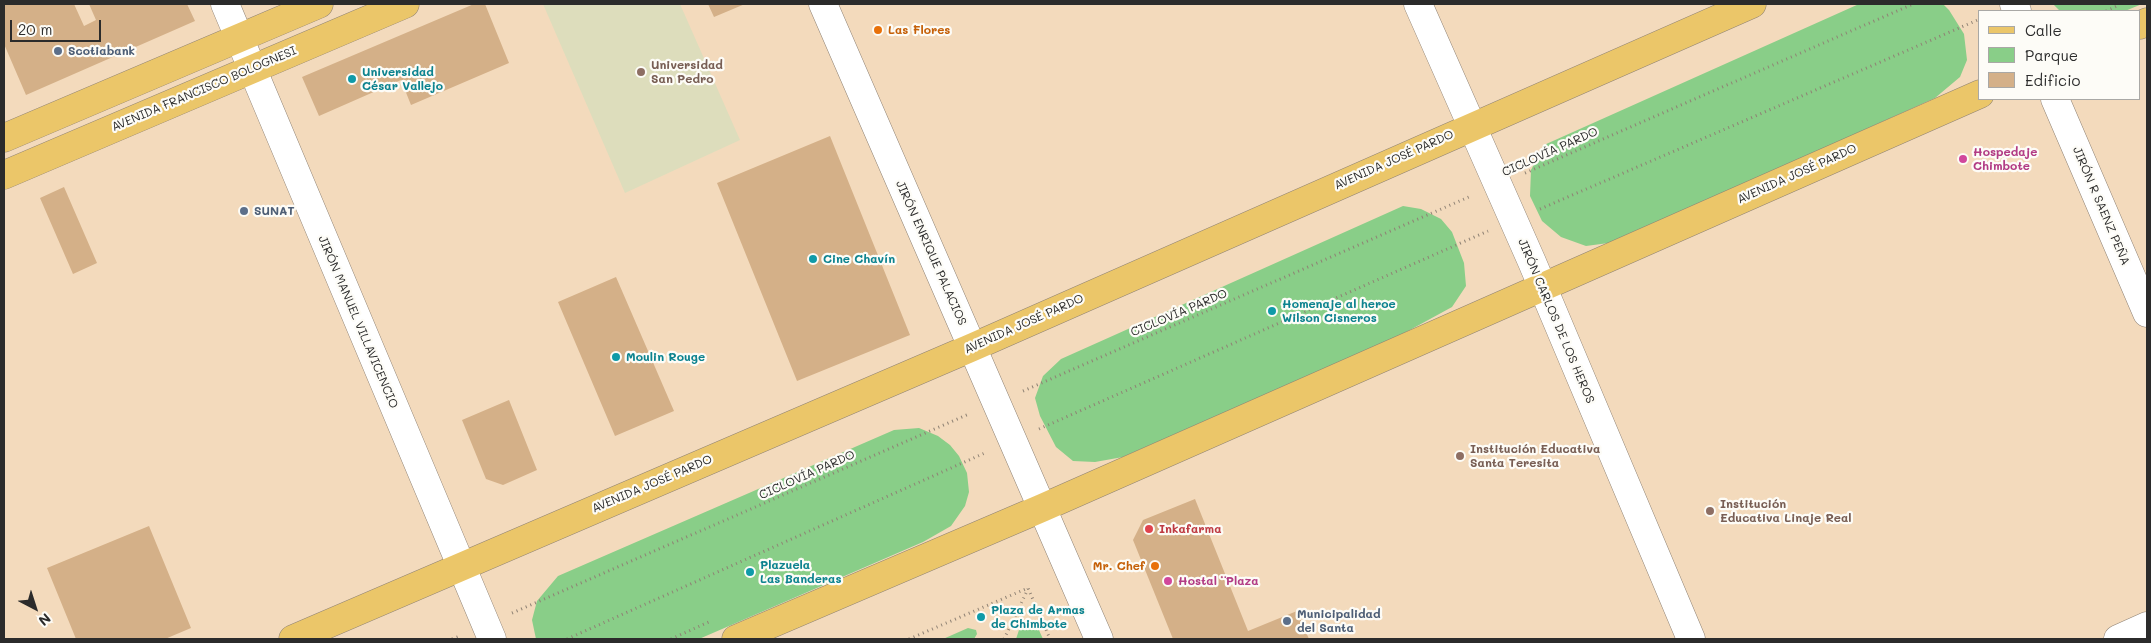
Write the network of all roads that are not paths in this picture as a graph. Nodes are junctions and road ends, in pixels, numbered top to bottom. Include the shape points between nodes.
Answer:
1 (224, 4) edge
2 (319, 4) edge
3 (405, 4) edge
4 (823, 4) edge
5 (1418, 4) edge
6 (1752, 4) edge
7 (240, 37) junction
8 (253, 69) junction
9 (1978, 95) edge
10 (2055, 100) edge
11 (1472, 126) junction
12 (4, 138) edge
13 (4, 175) edge
14 (1542, 286) junction
15 (2147, 313) edge
16 (973, 347) junction
17 (1042, 508) junction
18 (460, 566) junction
19 (2147, 626) edge
20 (488, 632) edge
21 (293, 639) edge
22 (736, 639) edge
23 (1099, 639) edge
24 (1691, 639) edge
25 (2118, 639) edge

1 - 7 street, JIRÓN MANUEL VILLAVICENCIO
2 - 7 main road
3 - 8 main road, AVENIDA FRANCISCO BOLOGNESI
4 - 16 street, JIRÓN ENRIQUE PALACIOS
5 - 11 street, JIRÓN CARLOS DE LOS HEROS
6 - 11 main road, AVENIDA JOSÉ PARDO
7 - 8 street, JIRÓN MANUEL VILLAVICENCIO
7 - 12 main road
8 - 13 main road, AVENIDA FRANCISCO BOLOGNESI
8 - 18 street, JIRÓN MANUEL VILLAVICENCIO
9 - 14 main road, AVENIDA JOSÉ PARDO
10 - 15 street, JIRÓN R SAENZ PEÑA
11 - 14 street, JIRÓN CARLOS DE LOS HEROS
11 - 16 main road, AVENIDA JOSÉ PARDO
14 - 17 main road, AVENIDA JOSÉ PARDO
14 - 24 street, JIRÓN CARLOS DE LOS HEROS
16 - 17 street, JIRÓN ENRIQUE PALACIOS
16 - 18 main road, AVENIDA JOSÉ PARDO
17 - 22 main road, AVENIDA JOSÉ PARDO
17 - 23 street, JIRÓN ENRIQUE PALACIOS
18 - 20 street, JIRÓN MANUEL VILLAVICENCIO
18 - 21 main road, AVENIDA JOSÉ PARDO
19 - 25 street

